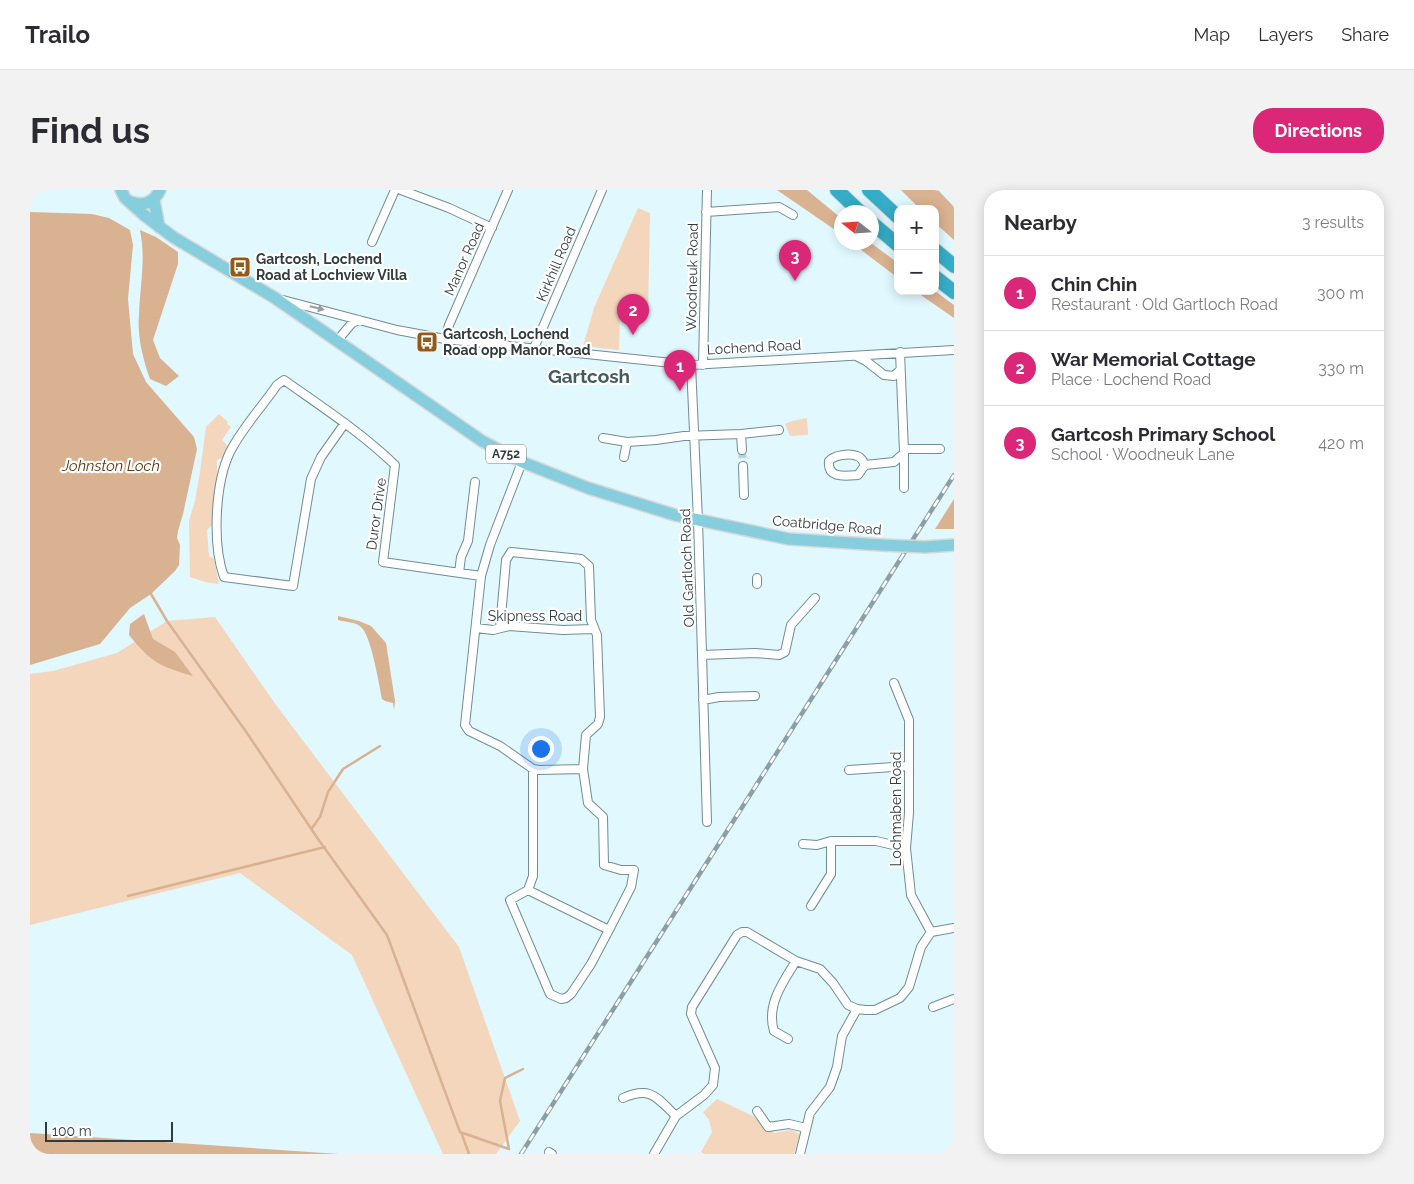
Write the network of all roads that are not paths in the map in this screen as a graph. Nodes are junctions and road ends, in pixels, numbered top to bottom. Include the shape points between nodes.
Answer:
1 (395, 190) edge
2 (401, 190) edge
3 (508, 190) edge
4 (602, 190) edge
5 (707, 190) edge
6 (832, 190) edge
7 (837, 190) edge
8 (869, 190) edge
9 (874, 190) edge
10 (119, 191) edge
11 (159, 192) edge
12 (131, 202) junction
13 (851, 205) edge
14 (852, 205) edge
15 (706, 212) junction
16 (894, 212) edge
17 (894, 212) edge
18 (793, 215) dead end
19 (159, 227) junction
20 (492, 228) junction
21 (879, 228) edge
22 (894, 241) edge
23 (372, 242) dead end
24 (939, 253) edge
25 (954, 266) edge
26 (939, 280) edge
27 (954, 292) edge
28 (275, 298) junction
29 (359, 320) junction
30 (445, 339) junction
31 (337, 340) junction
32 (534, 348) junction
33 (954, 350) edge
34 (900, 352) junction
35 (855, 355) junction
36 (691, 365) junction
37 (703, 365) junction
38 (900, 370) junction
39 (345, 423) junction
40 (779, 430) dead end
41 (741, 434) junction
42 (695, 436) junction
43 (603, 438) dead end
44 (627, 442) junction
45 (940, 449) dead end
46 (742, 450) tunnel mouth
47 (904, 451) junction
48 (624, 457) dead end
49 (522, 462) junction
50 (865, 465) junction
51 (743, 466) tunnel mouth
52 (475, 482) dead end
53 (904, 488) dead end
54 (744, 495) dead end
55 (698, 520) junction
56 (954, 545) edge
57 (459, 573) junction
58 (481, 576) junction
59 (815, 598) dead end
60 (476, 628) junction
61 (500, 628) junction
62 (593, 629) junction
63 (702, 656) junction
64 (894, 683) dead end
65 (755, 696) dead end
66 (703, 700) junction
67 (908, 766) junction
68 (533, 769) junction
69 (583, 769) junction
70 (849, 770) dead end
71 (707, 822) dead end
72 (831, 841) junction
73 (803, 844) dead end
74 (906, 848) junction
75 (528, 890) junction
76 (811, 906) dead end
77 (954, 928) edge
78 (609, 930) junction
79 (931, 932) junction
80 (796, 961) junction
81 (954, 999) edge
82 (933, 1008) dead end
83 (857, 1009) junction
84 (788, 1039) dead end
85 (623, 1098) dead end
86 (757, 1111) dead end
87 (676, 1116) junction
88 (806, 1128) junction
89 (654, 1154) edge
90 (800, 1154) edge

1 - 23 street
2 - 20 street
3 - 20 street, Manor Road
4 - 32 street, Kirkhill Road
5 - 15 street, Woodneuk Road
6 - 13 highway
7 - 14 highway
8 - 16 highway
9 - 17 highway
10 - 12 main road
11 - 12 main road via 142,204
11 - 19 main road
12 - 19 main road, A752
15 - 18 street via 778,208
15 - 37 street, Woodneuk Road
19 - 28 main road, A752
20 - 30 street, Manor Road
21 - 22 highway
24 - 25 highway
26 - 27 highway
28 -> 29 street, Lochend Road
28 - 31 main road, A752
29 - 30 street, Lochend Road
29 - 31 street
30 - 32 street, Lochend Road
31 - 49 main road, A752 via 482,442
32 - 36 street, Lochend Road
33 - 34 street, Lochend Road
34 - 35 street, Lochend Road
34 - 38 street
35 - 37 street, Lochend Road
35 - 38 street via 884,375 894,376
36 - 37 street, Lochend Road
36 - 42 street, Old Gartloch Road
38 - 47 street
39 - 39 street via 284,380 277,385 237,440 225,465 216,533 224,577 293,586 310,479
39 - 57 street, Duror Drive via 395,466 383,562
40 - 41 street
41 - 42 street
41 - 46 street
42 - 44 street
42 - 55 street, Old Gartloch Road
43 - 44 street
44 - 48 street
45 - 47 street
47 - 50 street via 894,462
47 - 53 street
49 - 55 main road, A752 via 639,505
49 - 58 street
50 - 50 street via 858,475 839,476 828,468 829,461 836,456 856,456
51 - 54 street
52 - 57 street via 468,541
55 - 56 main road, Coatbridge Road / A752, bridge via 788,539 925,547
55 - 63 street, Old Gartloch Road
57 - 58 street, Duror Drive
58 - 60 street
59 - 63 street via 802,608 791,625 785,652 779,655
60 - 61 street, Skipness Road
60 - 68 street, Skipness Road via 465,725 469,731 500,746
61 - 62 street, Skipness Road
61 - 62 street via 506,560 515,552 585,561 589,566
62 - 69 street via 597,636 600,717 598,724 586,735
63 - 66 street, Old Gartloch Road
64 - 67 street, Lochmaben Road via 909,720
65 - 66 street via 719,696
66 - 71 street, Old Gartloch Road
67 - 70 street
67 - 74 street, Lochmaben Road
68 - 69 street
68 - 75 street via 533,876
69 - 78 street via 588,803 603,817 604,865 634,870 630,887
72 - 73 street
72 - 74 street via 876,841
72 - 76 street via 830,874
74 - 79 street, Lochmaben Road via 912,895
75 - 78 street
75 - 78 street via 510,900 546,987 555,997 566,998 571,994
77 - 79 street
79 - 83 street via 921,947 909,987 900,998 876,1010
80 - 83 street via 820,968 848,1005
80 - 84 street via 777,992 772,1024 774,1031
80 - 87 street via 747,932 737,935 692,1007 691,1014 715,1068 713,1085 704,1096
81 - 82 street
83 - 88 street via 842,1036 830,1087 810,1113
85 - 87 street via 645,1092
86 - 88 street via 768,1126 789,1124
87 - 89 street
88 - 90 street

